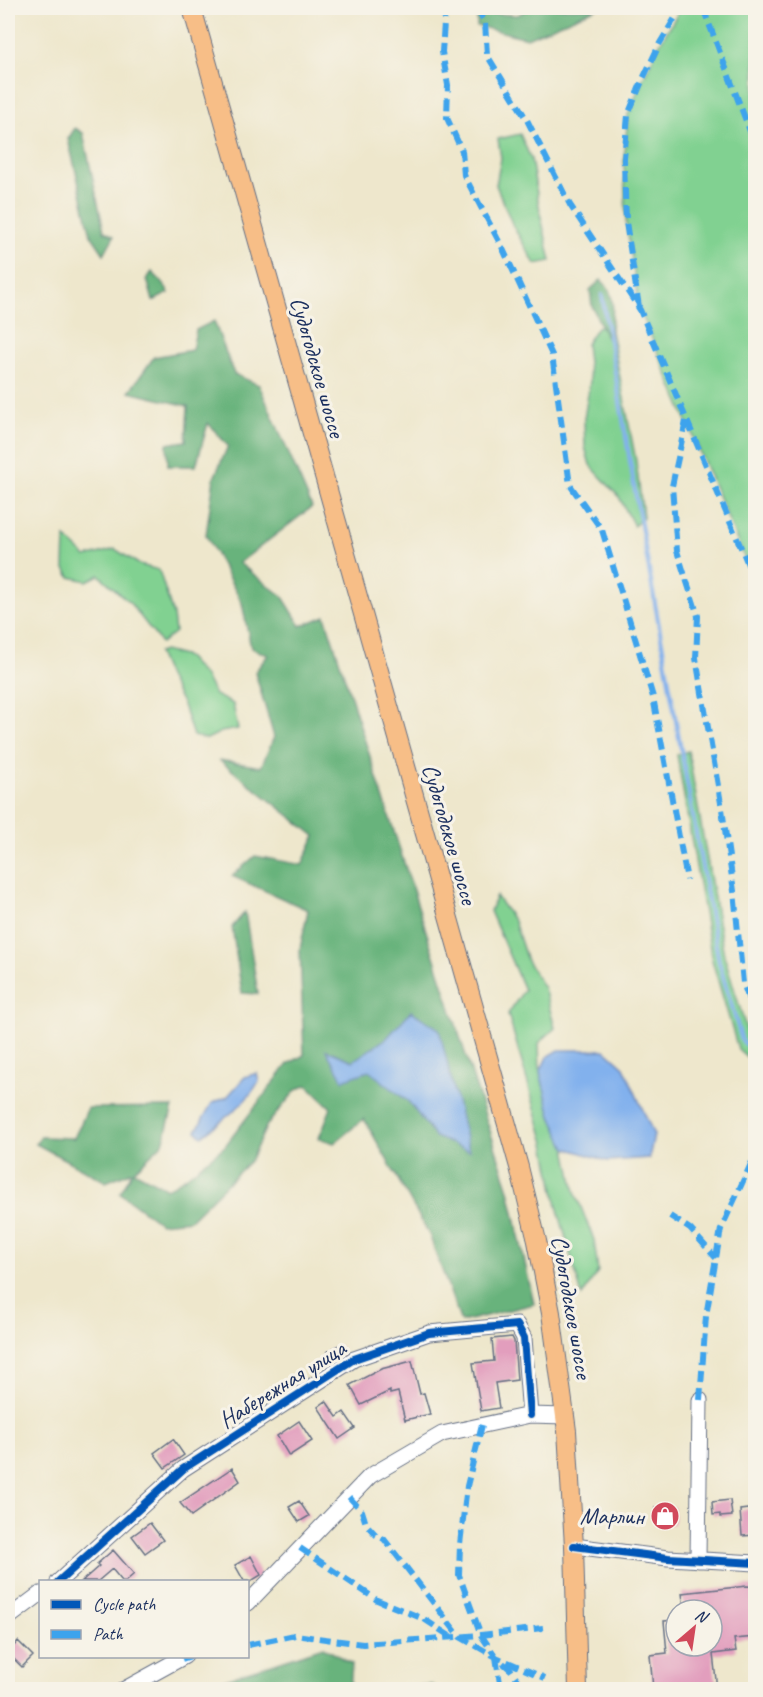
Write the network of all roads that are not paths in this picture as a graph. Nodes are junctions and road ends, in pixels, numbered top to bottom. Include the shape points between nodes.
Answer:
1 (192, 8) edge
2 (700, 1400) dead end
3 (530, 1415) junction
4 (566, 1416) junction
5 (574, 1546) junction
6 (698, 1560) junction
7 (756, 1563) edge
8 (59, 1580) edge
9 (39, 1595) edge
10 (249, 1601) edge
11 (8, 1618) edge
12 (181, 1658) edge
13 (123, 1689) edge
14 (578, 1689) edge

1 - 4 main road, Судогодское шоссе via 519,1167 551,1313
2 - 6 street
3 - 4 street
3 - 8 street, Набережная улица via 524,1338 517,1325 429,1332 354,1359 183,1469
3 - 10 street via 442,1434 370,1476
4 - 5 main road, Судогодское шоссе
5 - 6 street
5 - 14 main road, Судогодское шоссе
6 - 7 street
9 - 11 street
12 - 13 street

